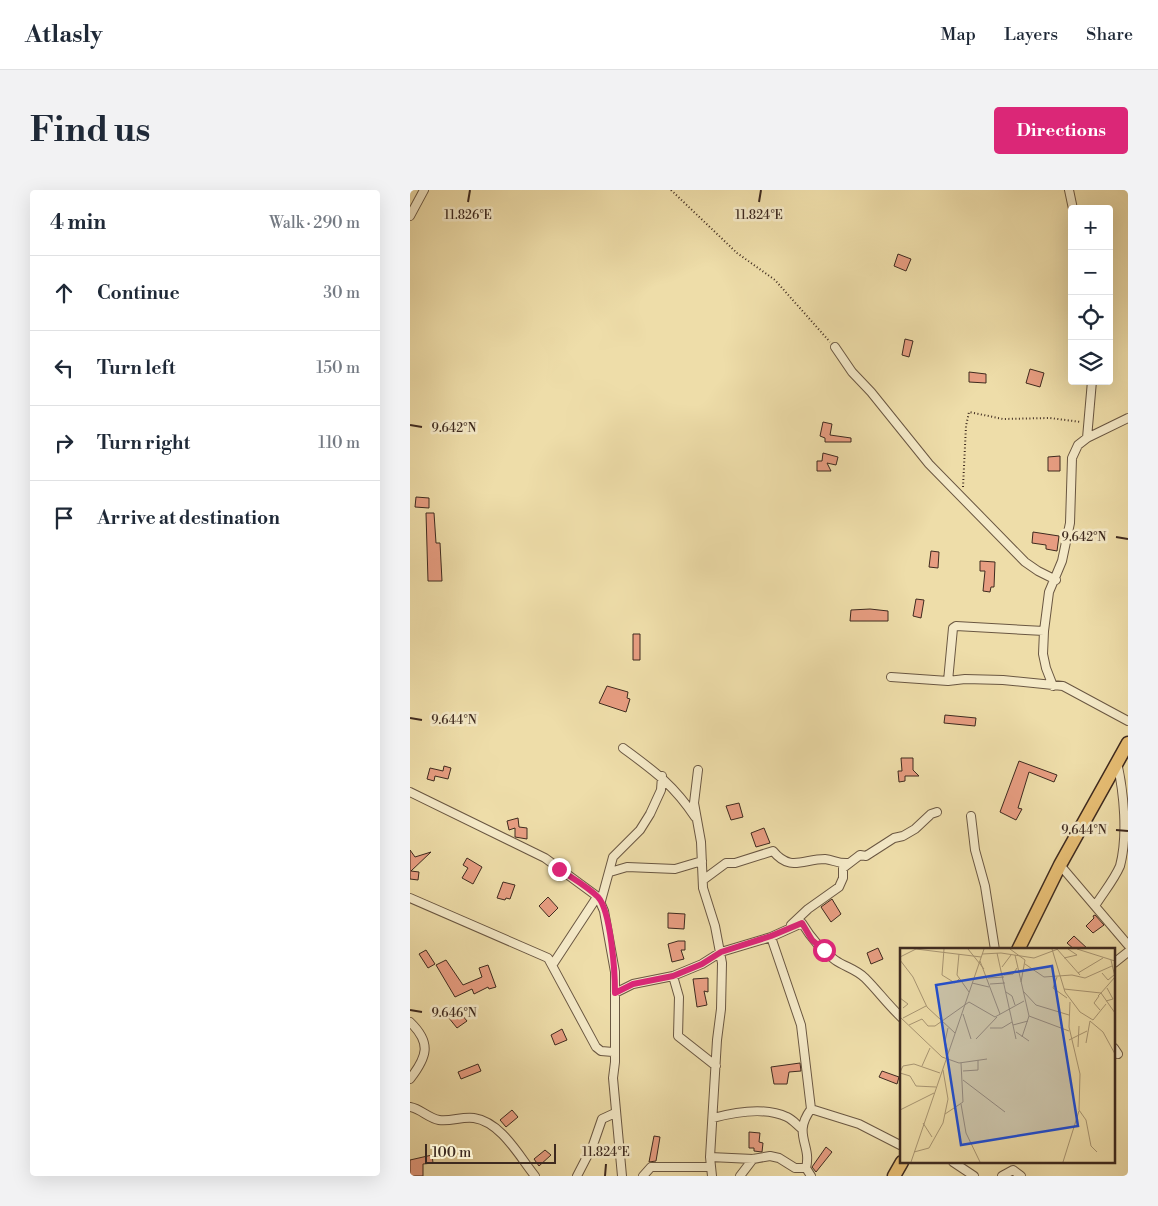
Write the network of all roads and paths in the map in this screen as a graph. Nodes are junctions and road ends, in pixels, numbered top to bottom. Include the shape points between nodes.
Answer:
1 (424, 190) edge
2 (671, 190) edge
3 (1069, 190) edge
4 (1072, 205) edge
5 (410, 216) edge
6 (834, 347) joint
7 (1092, 385) edge
8 (1128, 418) edge
9 (1088, 423) junction
10 (1087, 438) junction
11 (963, 500) junction
12 (1056, 580) junction
13 (1044, 631) junction
14 (891, 678) dead end
15 (948, 681) junction
16 (1053, 686) junction
17 (1128, 721) edge
18 (1128, 743) edge
19 (623, 748) dead end
20 (1117, 760) junction
21 (698, 770) dead end
22 (662, 776) junction
23 (410, 792) edge
24 (937, 812) dead end
25 (971, 816) dead end
26 (696, 818) junction
27 (1127, 830) edge
28 (702, 861) junction
29 (848, 863) junction
30 (1124, 863) edge
31 (1060, 865) junction
32 (610, 872) junction
33 (703, 880) junction
34 (410, 898) edge
35 (599, 899) junction
36 (1095, 906) junction
37 (786, 930) junction
38 (771, 936) junction
39 (1128, 945) edge
40 (995, 948) edge
41 (1019, 948) edge
42 (721, 952) junction
43 (1128, 952) edge
44 (1116, 961) edge
45 (553, 964) junction
46 (673, 976) junction
47 (615, 993) junction
48 (900, 1016) edge
49 (410, 1022) edge
50 (613, 1052) junction
51 (716, 1066) junction
52 (410, 1079) edge
53 (410, 1107) edge
54 (810, 1109) junction
55 (615, 1113) junction
56 (713, 1118) junction
57 (802, 1129) junction
58 (900, 1145) edge
59 (710, 1157) junction
60 (753, 1159) junction
61 (901, 1164) edge
62 (956, 1164) edge
63 (711, 1167) junction
64 (806, 1168) junction
65 (1014, 1173) edge
66 (535, 1176) edge
67 (577, 1176) edge
68 (622, 1176) edge
69 (643, 1176) edge
70 (712, 1176) edge
71 (740, 1176) edge
72 (811, 1176) edge
73 (894, 1176) edge
74 (974, 1176) edge
75 (1002, 1176) edge
76 (1021, 1176) edge

1 - 5 street
2 - 6 path via 737,253 775,280
3 - 4 street
6 - 11 street via 929,464
7 - 9 street
8 - 10 street
9 - 10 street
9 - 11 path via 1050,418 1003,420 969,412
10 - 12 street via 1078,445 1072,458 1070,523
11 - 12 street via 1026,562
12 - 13 street via 1049,592
13 - 15 street via 956,626 953,628
13 - 16 street via 1043,654
14 - 15 street
15 - 16 street via 996,680
16 - 17 street via 1063,686
18 - 20 main road
19 - 22 street
20 - 27 street
20 - 31 main road
21 - 26 street via 694,791
22 - 26 street
22 - 32 street via 661,790 650,814 640,830 613,857
23 - 35 street via 545,858
24 - 29 street via 903,836
25 - 40 street
26 - 28 street
27 - 30 street
28 - 32 street via 675,869 626,867
28 - 33 street
29 - 33 street via 838,864 828,859 788,862 773,851 726,863
29 - 37 street via 843,868 843,878 838,887
30 - 36 street
31 - 36 street
31 - 41 main road
32 - 35 street
33 - 42 street
34 - 45 street via 531,949
35 - 45 street
35 - 47 street via 613,955
36 - 39 street
37 - 38 street
37 - 48 street via 802,923 812,940 836,961 865,978
38 - 42 street
38 - 54 street via 802,1025
42 - 46 street
42 - 51 street
43 - 44 street
45 - 50 street via 596,1047
46 - 47 street via 633,984
46 - 51 street via 679,997 678,1036
47 - 50 street
49 - 52 street via 420,1032 426,1046 421,1064
50 - 55 street
51 - 56 street
53 - 66 street via 438,1120 473,1118 487,1122 519,1153
54 - 57 street
54 - 58 street via 859,1124
55 - 67 street via 602,1119
55 - 68 street
56 - 57 street via 773,1112 789,1117
56 - 59 street
57 - 64 street via 809,1156
59 - 60 street
59 - 63 street
60 - 64 street via 770,1156 795,1168
60 - 71 street
61 - 73 main road
62 - 74 street
63 - 69 street via 651,1167
63 - 70 street
64 - 72 street
65 - 75 street
65 - 76 street

